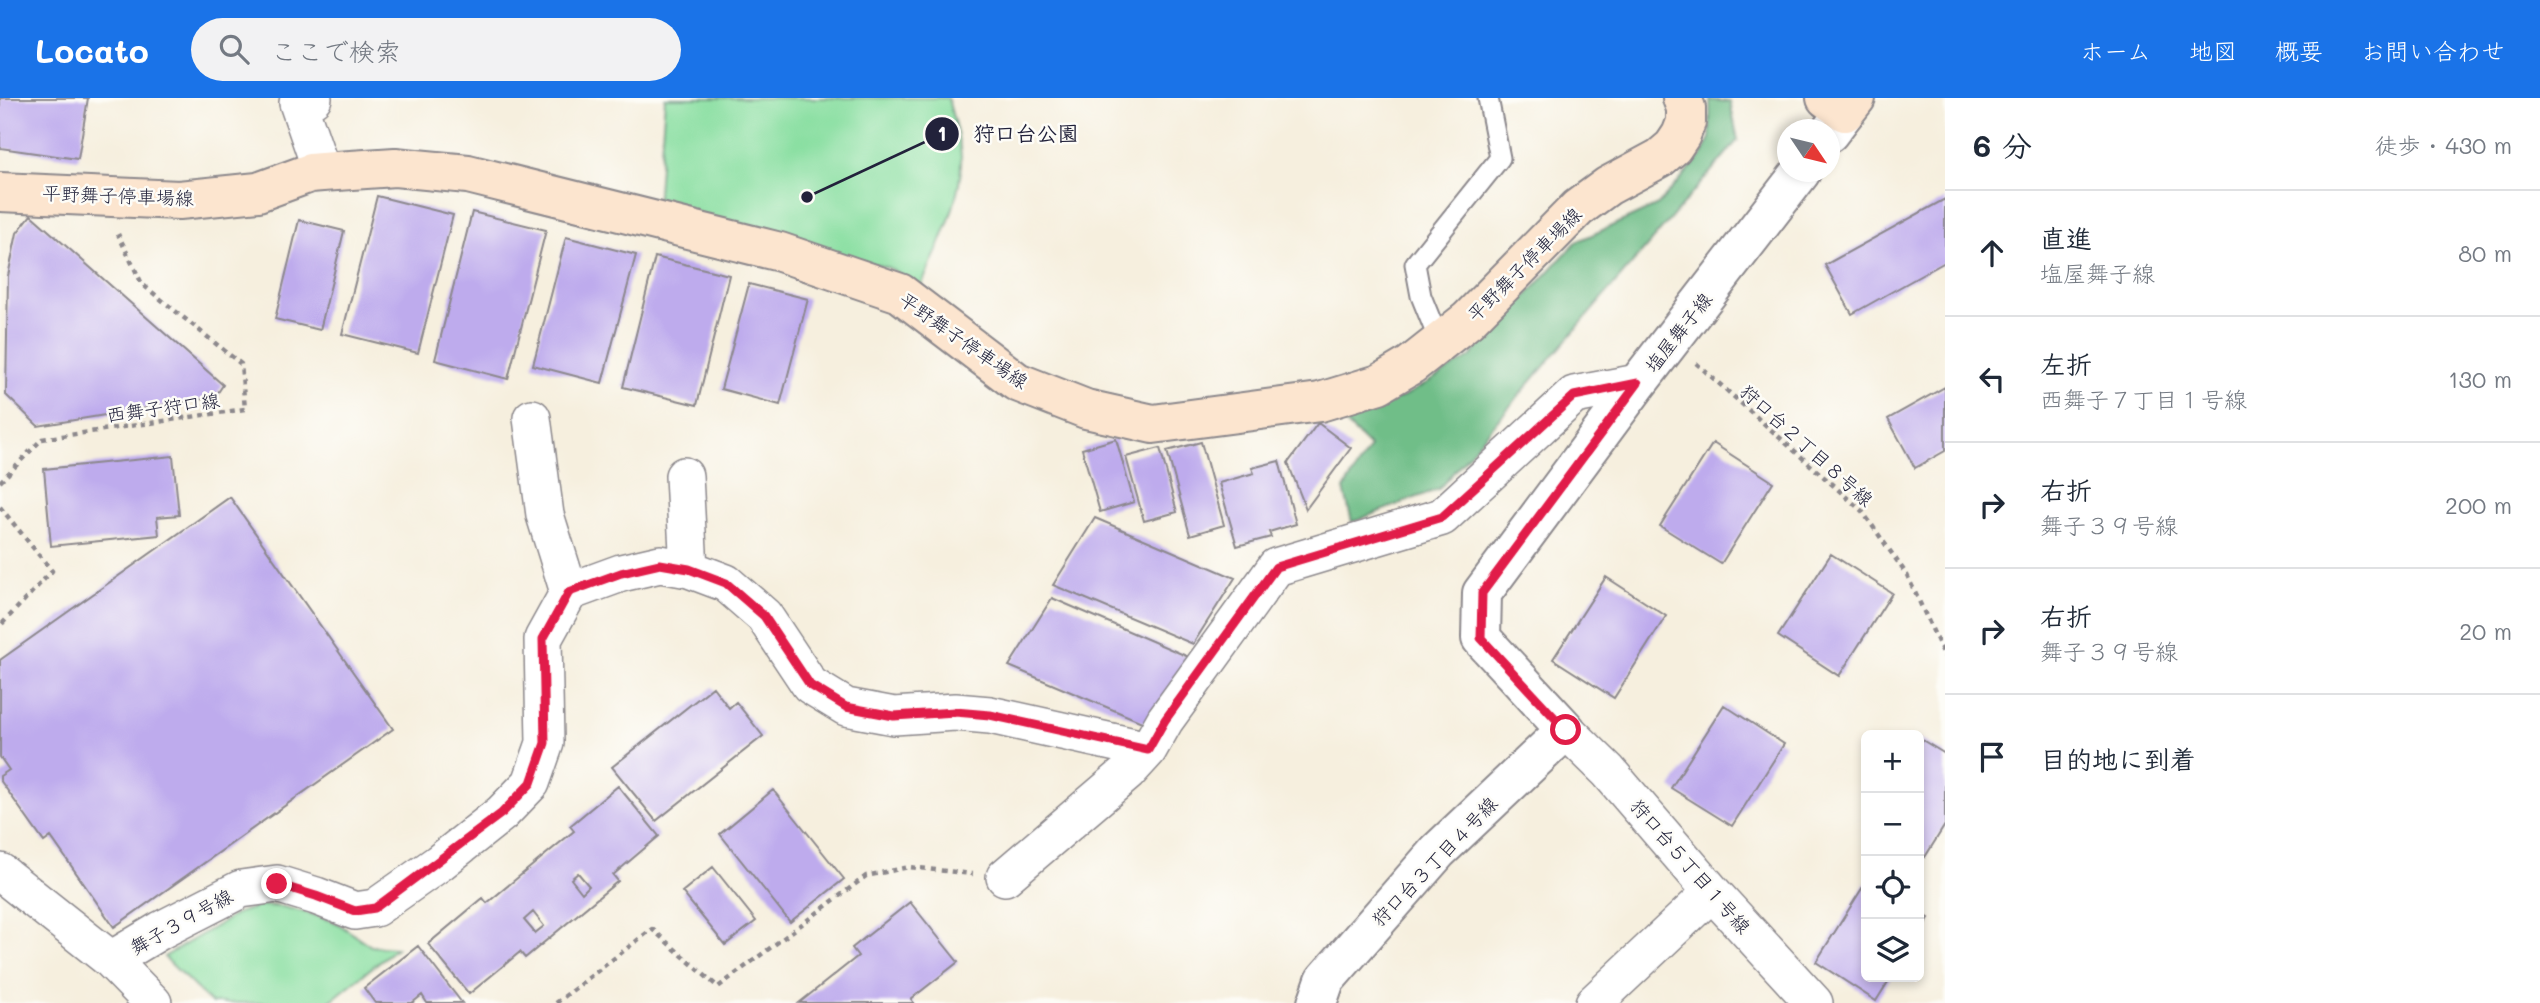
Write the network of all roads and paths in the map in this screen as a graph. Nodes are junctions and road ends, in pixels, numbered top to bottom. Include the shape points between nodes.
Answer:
1 (313, 98) edge
2 (1488, 98) edge
3 (1682, 98) edge
4 (322, 172) junction
5 (1793, 182) edge
6 (0, 192) edge
7 (99, 196) junction
8 (1672, 341) junction
9 (1440, 343) junction
10 (1638, 383) junction
11 (532, 418) dead end
12 (684, 476) dead end
13 (0, 482) edge
14 (0, 507) edge
15 (689, 569) junction
16 (569, 592) junction
17 (0, 626) edge
18 (1945, 657) edge
19 (1566, 730) junction
20 (1148, 750) junction
21 (0, 872) edge
22 (1005, 877) joint
23 (1712, 892) junction
24 (15, 903) edge
25 (111, 960) junction
26 (153, 1003) edge
27 (556, 1003) edge
28 (1317, 1003) edge
29 (1594, 1003) edge
30 (1814, 1003) edge

1 - 4 street via 298,103
2 - 9 lane via 1500,158 1415,264 1421,296
3 - 9 main road, 平野舞子停車場線 via 1686,122 1673,147 1577,208
4 - 7 main road, 平野舞子停車場線 via 258,192 180,200
4 - 9 main road, 平野舞子停車場線 via 395,167 468,174 780,252 900,293 1017,382 1086,409 1153,424 1349,395 1379,384
5 - 8 street, 塩屋舞子線
6 - 7 main road, 平野舞子停車場線
7 - 13 path, 西舞子狩口線 via 142,285 241,364 245,409 42,439
8 - 10 street, 塩屋舞子線
8 - 18 path, 狩口台２丁目８号線 via 1862,511 1907,575
10 - 19 street, 塩屋舞子線 via 1482,593 1481,638
10 - 20 street via 1574,396 1442,517 1276,567
11 - 16 street via 545,515
12 - 15 street
14 - 17 path via 52,571
15 - 16 street via 660,564
15 - 20 street via 726,583 764,616 810,685 846,707 894,716 990,715
16 - 25 street, 舞子３９号線 via 543,639 545,743 531,783 502,813 375,908 355,911 277,884 241,889
19 - 23 street, 狩口台５丁目１号線 via 1608,771
19 - 28 street, 狩口台３丁目４号線 via 1438,851 1325,980
20 - 22 street
21 - 24 street
22 - 27 path via 909,867 866,876 719,987 652,929
23 - 29 street
23 - 30 street, 狩口台５丁目１号線
24 - 25 street
25 - 26 street

